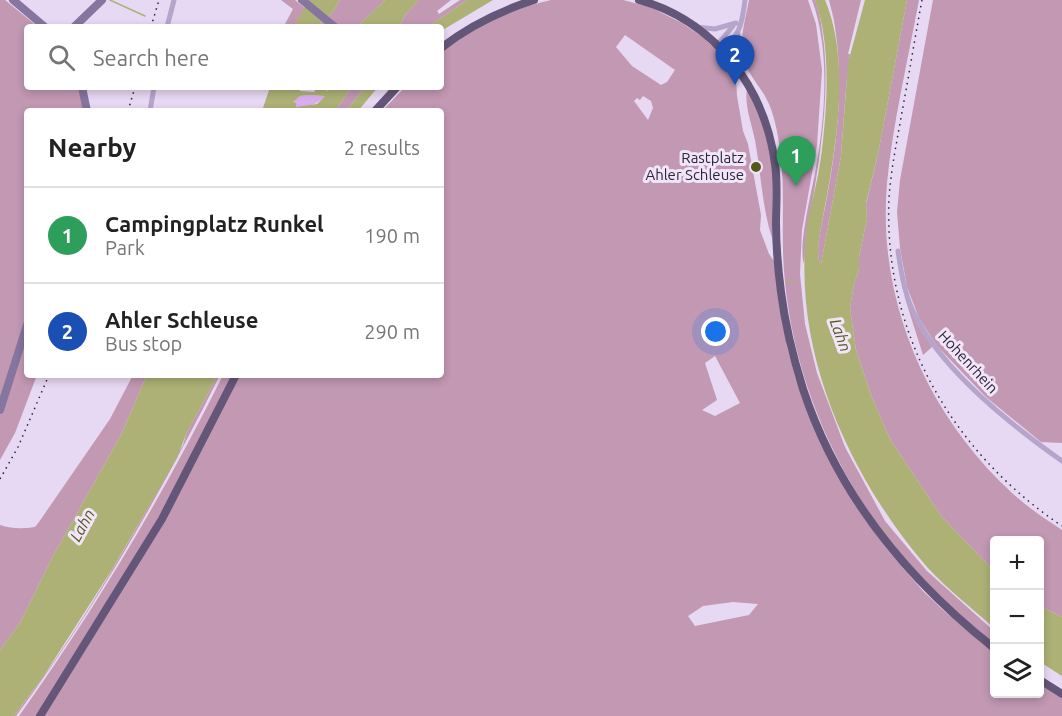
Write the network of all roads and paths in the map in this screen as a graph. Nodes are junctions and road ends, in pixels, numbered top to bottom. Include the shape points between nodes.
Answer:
1 (13, 0) edge
2 (102, 0) edge
3 (174, 0) edge
4 (302, 0) edge
5 (534, 0) edge
6 (639, 0) edge
7 (745, 0) edge
8 (738, 23) junction
9 (41, 24) edge
10 (77, 24) edge
11 (169, 24) edge
12 (331, 24) edge
13 (696, 27) junction
14 (718, 44) junction
15 (444, 46) edge
16 (735, 65) junction
17 (83, 90) edge
18 (154, 90) edge
19 (394, 90) edge
20 (86, 108) edge
21 (150, 108) edge
22 (378, 108) edge
23 (898, 251) dead end
24 (24, 334) edge
25 (234, 378) edge
26 (0, 410) edge
27 (1062, 461) edge
28 (990, 645) edge
29 (1044, 683) edge
30 (1062, 694) edge
31 (40, 716) edge

1 - 9 street
2 - 10 street
3 - 11 street
4 - 12 street
5 - 15 main road via 493,15
6 - 13 main road
7 - 8 street
8 - 13 street via 715,29
8 - 14 street
8 - 14 street via 733,40
8 - 16 street
13 - 14 main road
14 - 16 main road
16 - 28 main road via 756,95 770,134 777,178 780,291 793,352 817,426 844,480 879,535 927,589
17 - 20 street
18 - 21 street
19 - 22 main road
23 - 27 street, Hohenrhein via 909,301 934,345 985,399
24 - 26 street
25 - 31 main road via 162,519
29 - 30 main road

